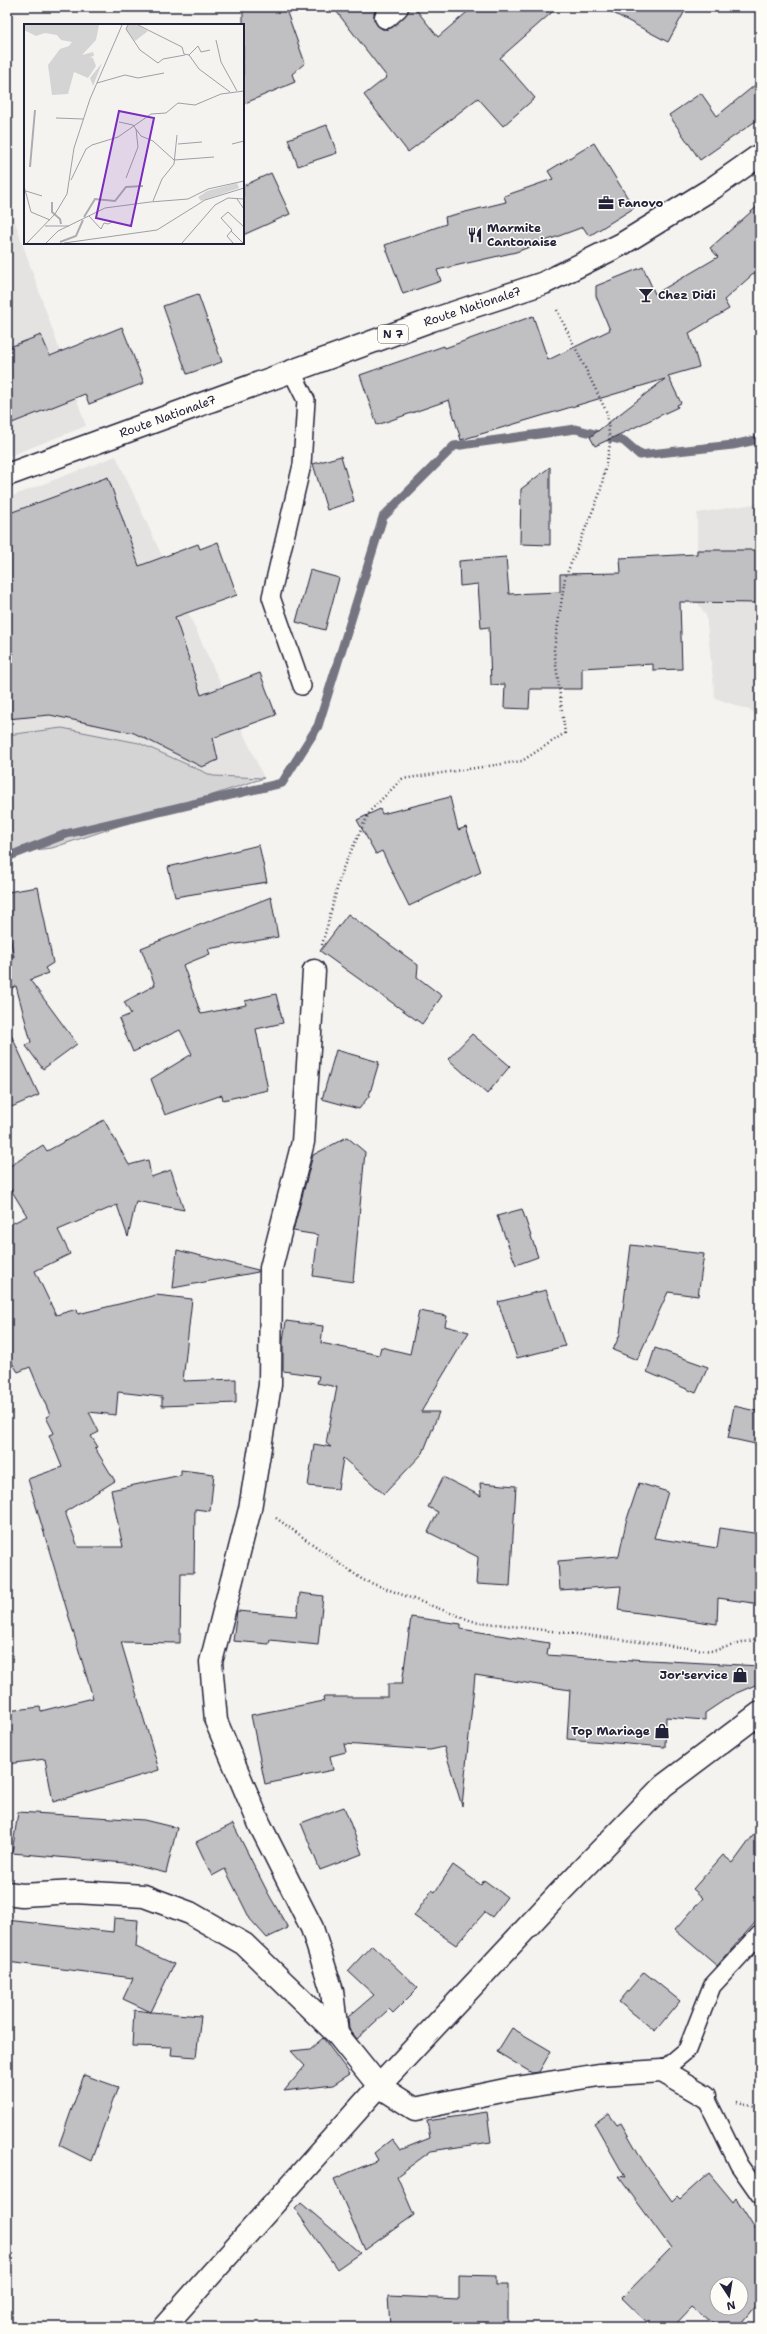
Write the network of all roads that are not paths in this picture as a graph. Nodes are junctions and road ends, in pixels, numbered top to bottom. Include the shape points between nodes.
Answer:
1 (760, 155) edge
2 (291, 370) junction
3 (7, 475) edge
4 (302, 686) dead end
5 (314, 971) road end
6 (760, 1713) edge
7 (7, 1893) edge
8 (760, 1934) edge
9 (337, 2034) junction
10 (662, 2071) junction
11 (379, 2086) junction
12 (705, 2096) joint
13 (760, 2195) edge
14 (168, 2323) edge

1 - 2 street, Route Nationale7 / N 7 via 714,188 622,244 544,283
2 - 3 street, Route Nationale7 / N 7
2 - 4 lane via 306,400 302,465 271,597
5 - 9 street via 303,1142 271,1268 270,1385 250,1509 211,1662 216,1721 260,1825 312,1928 332,1991
6 - 11 street via 663,1786
7 - 9 street via 22,1895 76,1892 144,1896 190,1913 244,1944
8 - 10 lane via 712,1986 687,2050
9 - 11 street
10 - 11 street via 599,2075 510,2089 415,2109
10 - 12 street
11 - 14 street
12 - 13 lane via 739,2165

